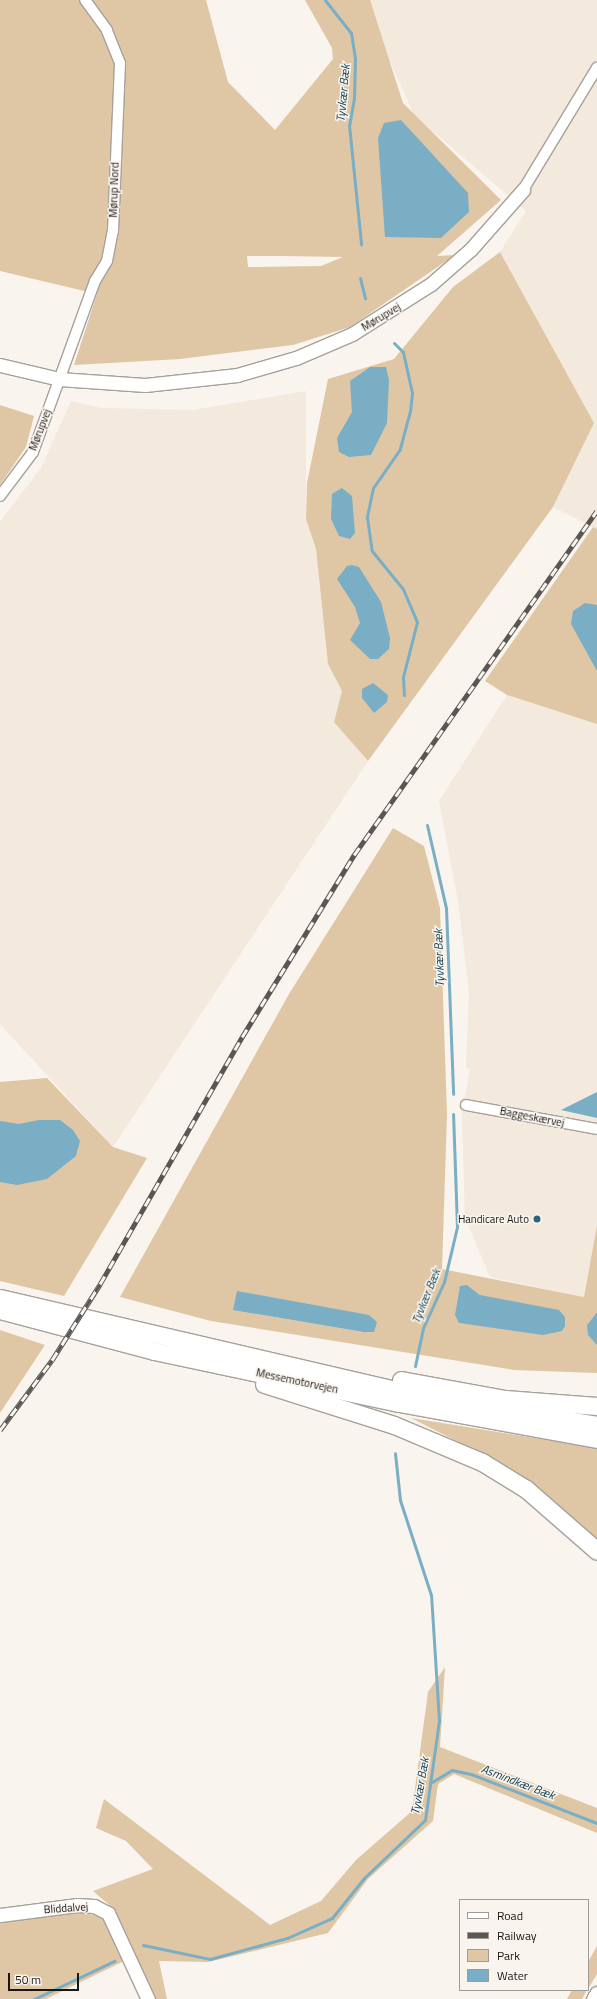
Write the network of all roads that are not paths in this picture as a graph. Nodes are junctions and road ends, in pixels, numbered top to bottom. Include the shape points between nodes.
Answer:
1 (85, 0) edge
2 (597, 68) edge
3 (523, 190) joint
4 (0, 365) edge
5 (59, 379) junction
6 (0, 496) edge
7 (466, 1105) dead end
8 (597, 1129) edge
9 (0, 1298) edge
10 (0, 1310) edge
11 (198, 1347) junction
12 (154, 1350) junction
13 (597, 1406) edge
14 (597, 1425) edge
15 (597, 1439) edge
16 (597, 1551) edge
17 (0, 1915) edge
18 (597, 1994) edge
19 (148, 1999) edge
20 (594, 1999) edge

1 - 5 street, Mørup Nord via 108,30 120,63 112,231 107,261 95,281
2 - 3 street, Mørupvej
3 - 5 street, Mørupvej via 471,249 431,284 352,334 296,358 238,374 191,382 119,384
4 - 5 street, Mørupvej
5 - 6 street, Mørupvej via 33,452
7 - 8 street, Baggeskærvej
9 - 11 highway, Messemotorvejen
10 - 12 highway, Messemotorvejen
11 - 13 highway via 505,1399
11 - 14 highway, Messemotorvejen via 435,1399
12 - 15 highway, Messemotorvejen via 399,1403
12 - 16 highway via 443,1442 526,1489
17 - 19 street, Bliddalvej via 77,1905 94,1906 108,1914
18 - 20 main road

